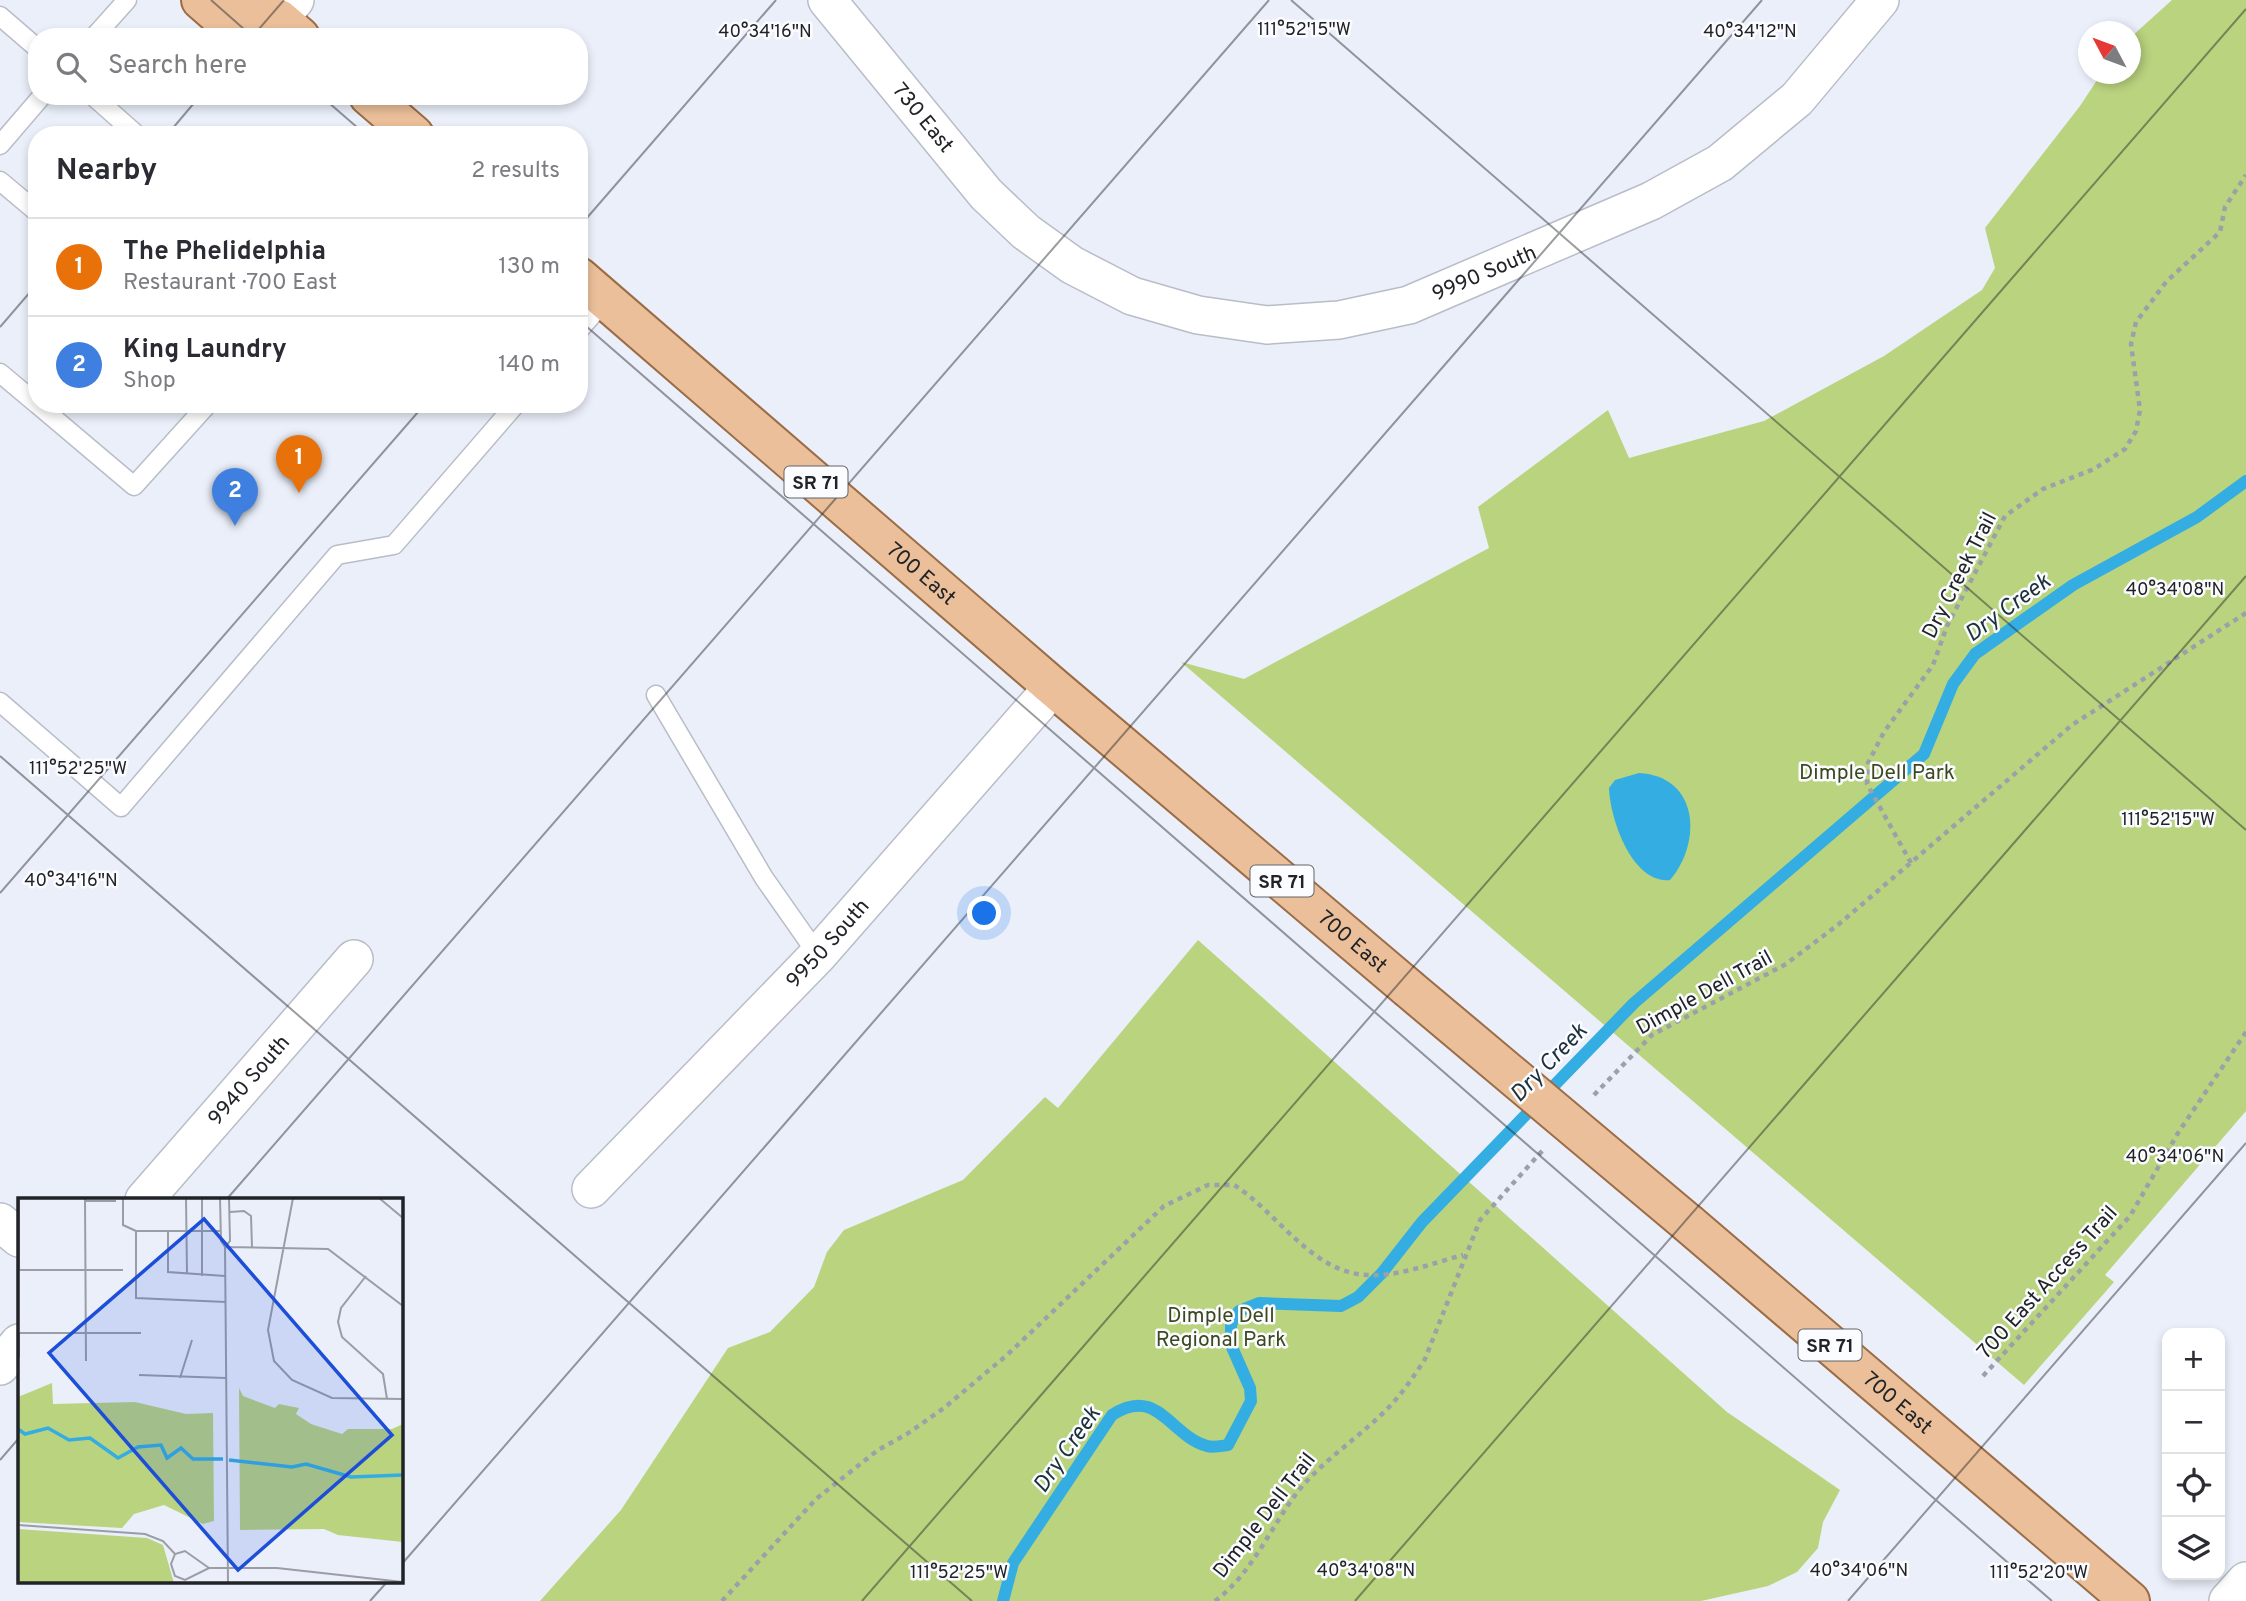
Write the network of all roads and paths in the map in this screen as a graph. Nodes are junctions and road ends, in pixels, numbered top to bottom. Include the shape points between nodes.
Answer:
1 (127, 0) edge
2 (201, 0) edge
3 (827, 0) edge
4 (1880, 0) edge
5 (287, 14) edge
6 (0, 16) edge
7 (102, 28) edge
8 (28, 40) edge
9 (34, 105) edge
10 (103, 105) edge
11 (379, 105) edge
12 (127, 126) edge
13 (404, 126) edge
14 (0, 145) edge
15 (2246, 176) edge
16 (0, 181) edge
17 (28, 204) edge
18 (1026, 232) joint
19 (592, 288) edge
20 (0, 373) edge
21 (28, 396) edge
22 (48, 413) edge
23 (200, 413) edge
24 (508, 413) edge
25 (2246, 613) edge
26 (1053, 687) junction
27 (656, 695) dead end
28 (0, 702) edge
29 (1911, 863) junction
30 (818, 955) junction
31 (354, 959) dead end
32 (2246, 1032) edge
33 (1593, 1096) dead end
34 (1547, 1146) dead end
35 (591, 1189) dead end
36 (146, 1198) edge
37 (0, 1222) edge
38 (18, 1237) edge
39 (1463, 1255) junction
40 (18, 1344) edge
41 (0, 1366) edge
42 (1983, 1376) dead end
43 (2246, 1581) edge
44 (722, 1601) edge
45 (1215, 1601) edge
46 (2130, 1601) edge
47 (2228, 1601) edge

1 - 7 lane
2 - 5 main road via 218,14
3 - 18 street, 730 East via 986,194
4 - 18 street, 9990 South via 1797,99 1720,163 1651,201 1409,305 1339,320 1267,325 1198,315 1132,296 1072,265
6 - 8 lane
9 - 14 lane
10 - 12 lane
11 - 13 main road
15 - 29 path, Dry Creek Trail via 2225,207 2220,232 2166,282 2136,322 2131,344 2140,410 2136,431 2125,449 2043,489 2005,516 1947,626 1933,665 1884,732 1868,763 1867,784
16 - 17 lane
19 - 26 main road, 700 East / SR 71
20 - 21 lane
22 - 23 lane via 134,486
24 - 28 lane via 394,545 337,555 121,807
25 - 29 path, Dimple Dell Trail via 2072,725
26 - 30 street, 9950 South
26 - 46 main road, 700 East / SR 71, bridge
27 - 30 lane via 764,878
29 - 33 path, Dimple Dell Trail via 1786,964 1652,1035
30 - 35 street, 9950 South
31 - 36 street, 9940 South
32 - 42 path, 700 East Access Trail via 2178,1133 2130,1216
34 - 39 path, Dimple Dell Trail via 1480,1220
37 - 38 street
39 - 44 path via 1404,1270 1368,1275 1349,1272 1316,1254 1234,1185 1208,1185 1164,1206 1007,1356 935,1414 839,1479
39 - 45 path, Dimple Dell Trail via 1412,1380 1382,1415 1324,1462 1240,1577
40 - 41 street
43 - 47 street

